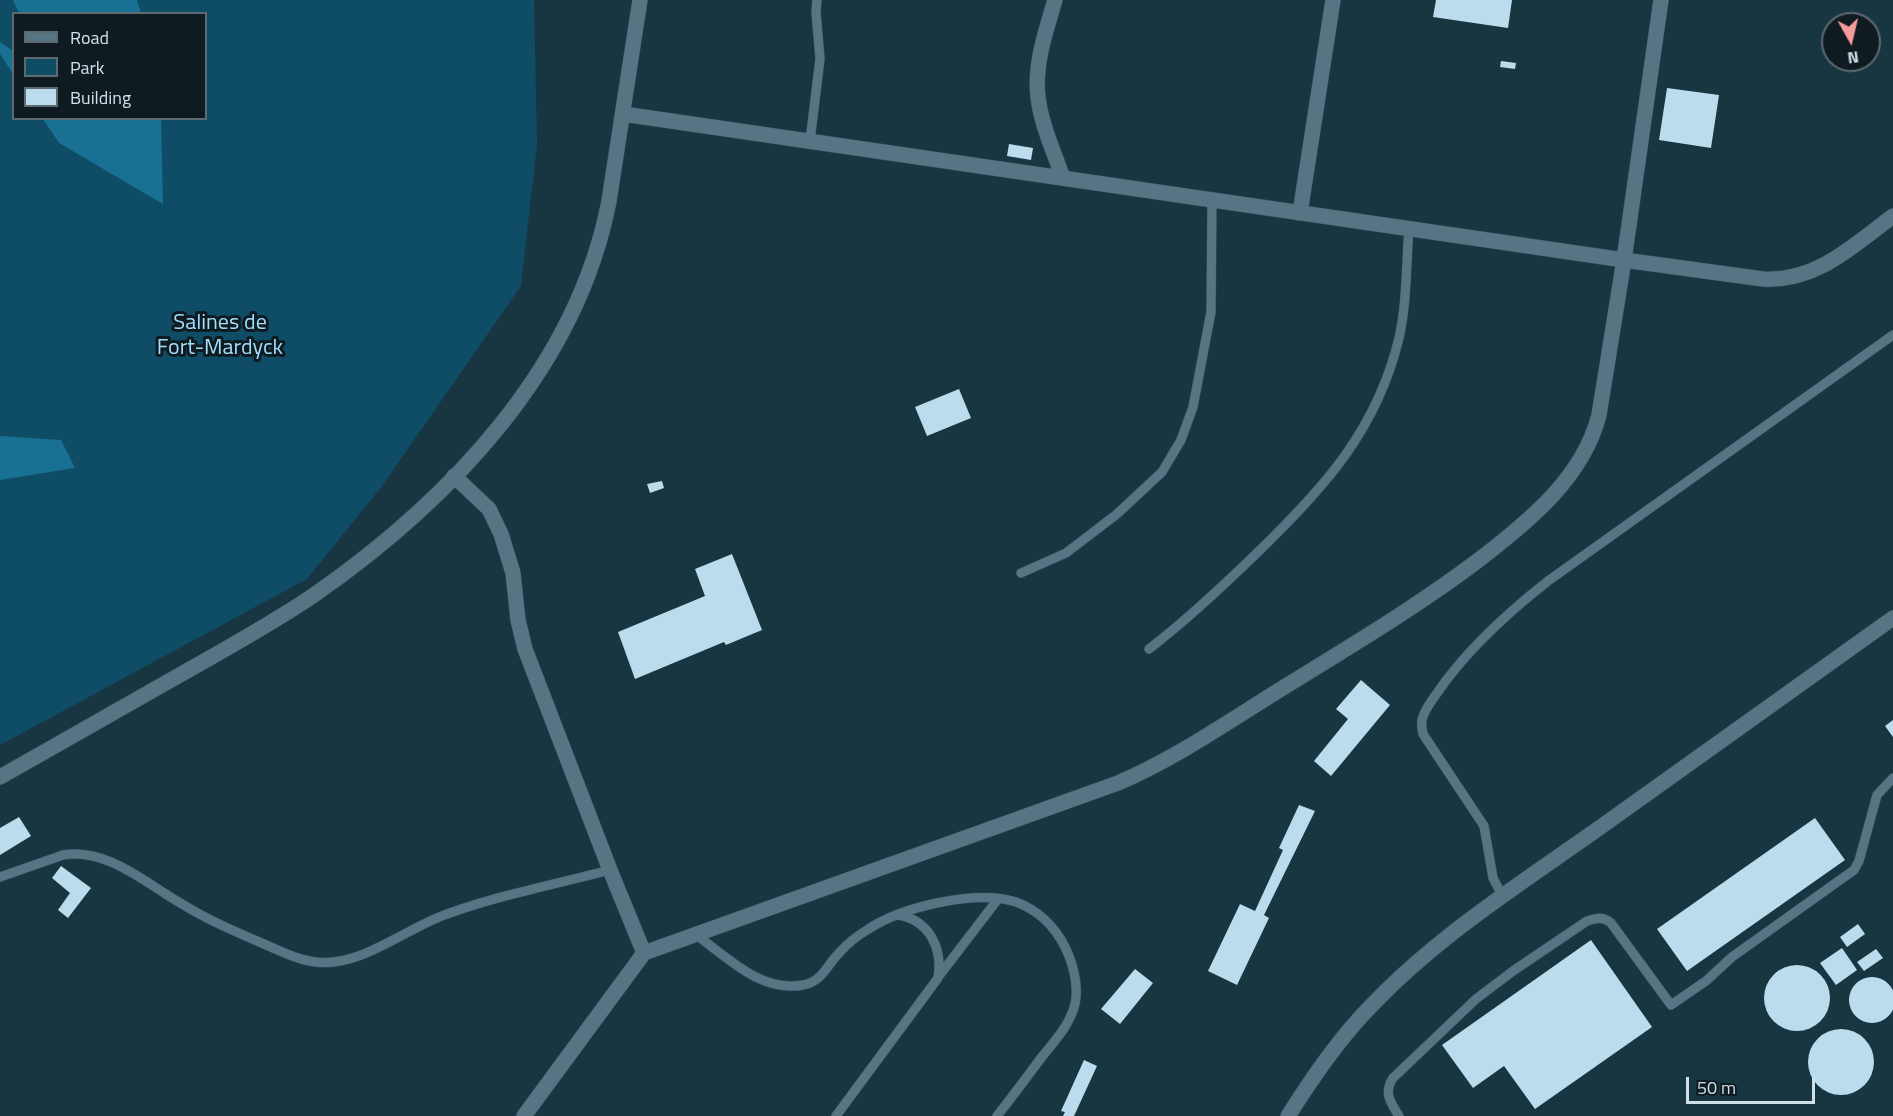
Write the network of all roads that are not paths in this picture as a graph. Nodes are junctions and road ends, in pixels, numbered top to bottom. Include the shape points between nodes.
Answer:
1 (640, 0) edge
2 (817, 0) edge
3 (1055, 0) edge
4 (1333, 0) edge
5 (1662, 0) edge
6 (623, 114) junction
7 (810, 141) junction
8 (1063, 178) junction
9 (1212, 200) junction
10 (1300, 213) junction
11 (1893, 216) edge
12 (1409, 229) junction
13 (1624, 260) junction
14 (1893, 335) edge
15 (454, 476) junction
16 (1021, 573) dead end
17 (1893, 618) edge
18 (1149, 649) dead end
19 (0, 777) edge
20 (1893, 777) edge
21 (610, 870) junction
22 (0, 877) edge
23 (1503, 897) junction
24 (998, 899) junction
25 (896, 914) junction
26 (695, 934) junction
27 (644, 953) junction
28 (938, 978) junction
29 (524, 1116) edge
30 (836, 1116) edge
31 (997, 1116) edge
32 (1288, 1116) edge
33 (1399, 1116) edge

1 - 6 street
2 - 7 lane via 820,59
3 - 8 street via 1040,57 1037,90 1041,115
4 - 10 street
5 - 13 street
6 - 7 street
6 - 15 street via 605,222 575,306 530,385 488,440
7 - 8 street
8 - 9 street
9 - 10 street
9 - 16 lane via 1210,312 1193,407 1181,440 1162,472 1117,514 1066,553
10 - 12 street
11 - 13 street via 1825,266 1788,278 1763,279
12 - 13 street
12 - 18 lane via 1397,343 1377,400 1350,450 1280,531 1197,611
13 - 26 street via 1599,415 1582,456 1533,516 1438,591 1129,778
14 - 23 lane via 1548,580 1496,625 1443,684 1424,714 1423,734 1484,826 1493,878
15 - 19 street via 395,532 298,605
15 - 21 street via 483,503 501,534 513,573 525,650
17 - 23 street
20 - 33 lane via 1877,795 1854,870 1732,957 1706,981 1671,1005 1611,922 1602,918 1587,921 1476,999 1393,1078 1387,1092
21 - 22 lane via 445,914 370,950 328,963 296,957 237,932 116,864 90,856 63,855
21 - 27 street
23 - 32 street via 1426,954 1372,1005 1335,1048
24 - 25 lane via 942,902
24 - 28 lane
24 - 31 lane via 1016,902 1049,924 1066,951 1076,989 1069,1020
25 - 26 lane via 857,937 817,979 796,986 757,978
25 - 28 lane via 920,923 931,934 938,954
26 - 27 street
27 - 29 street
28 - 30 lane

